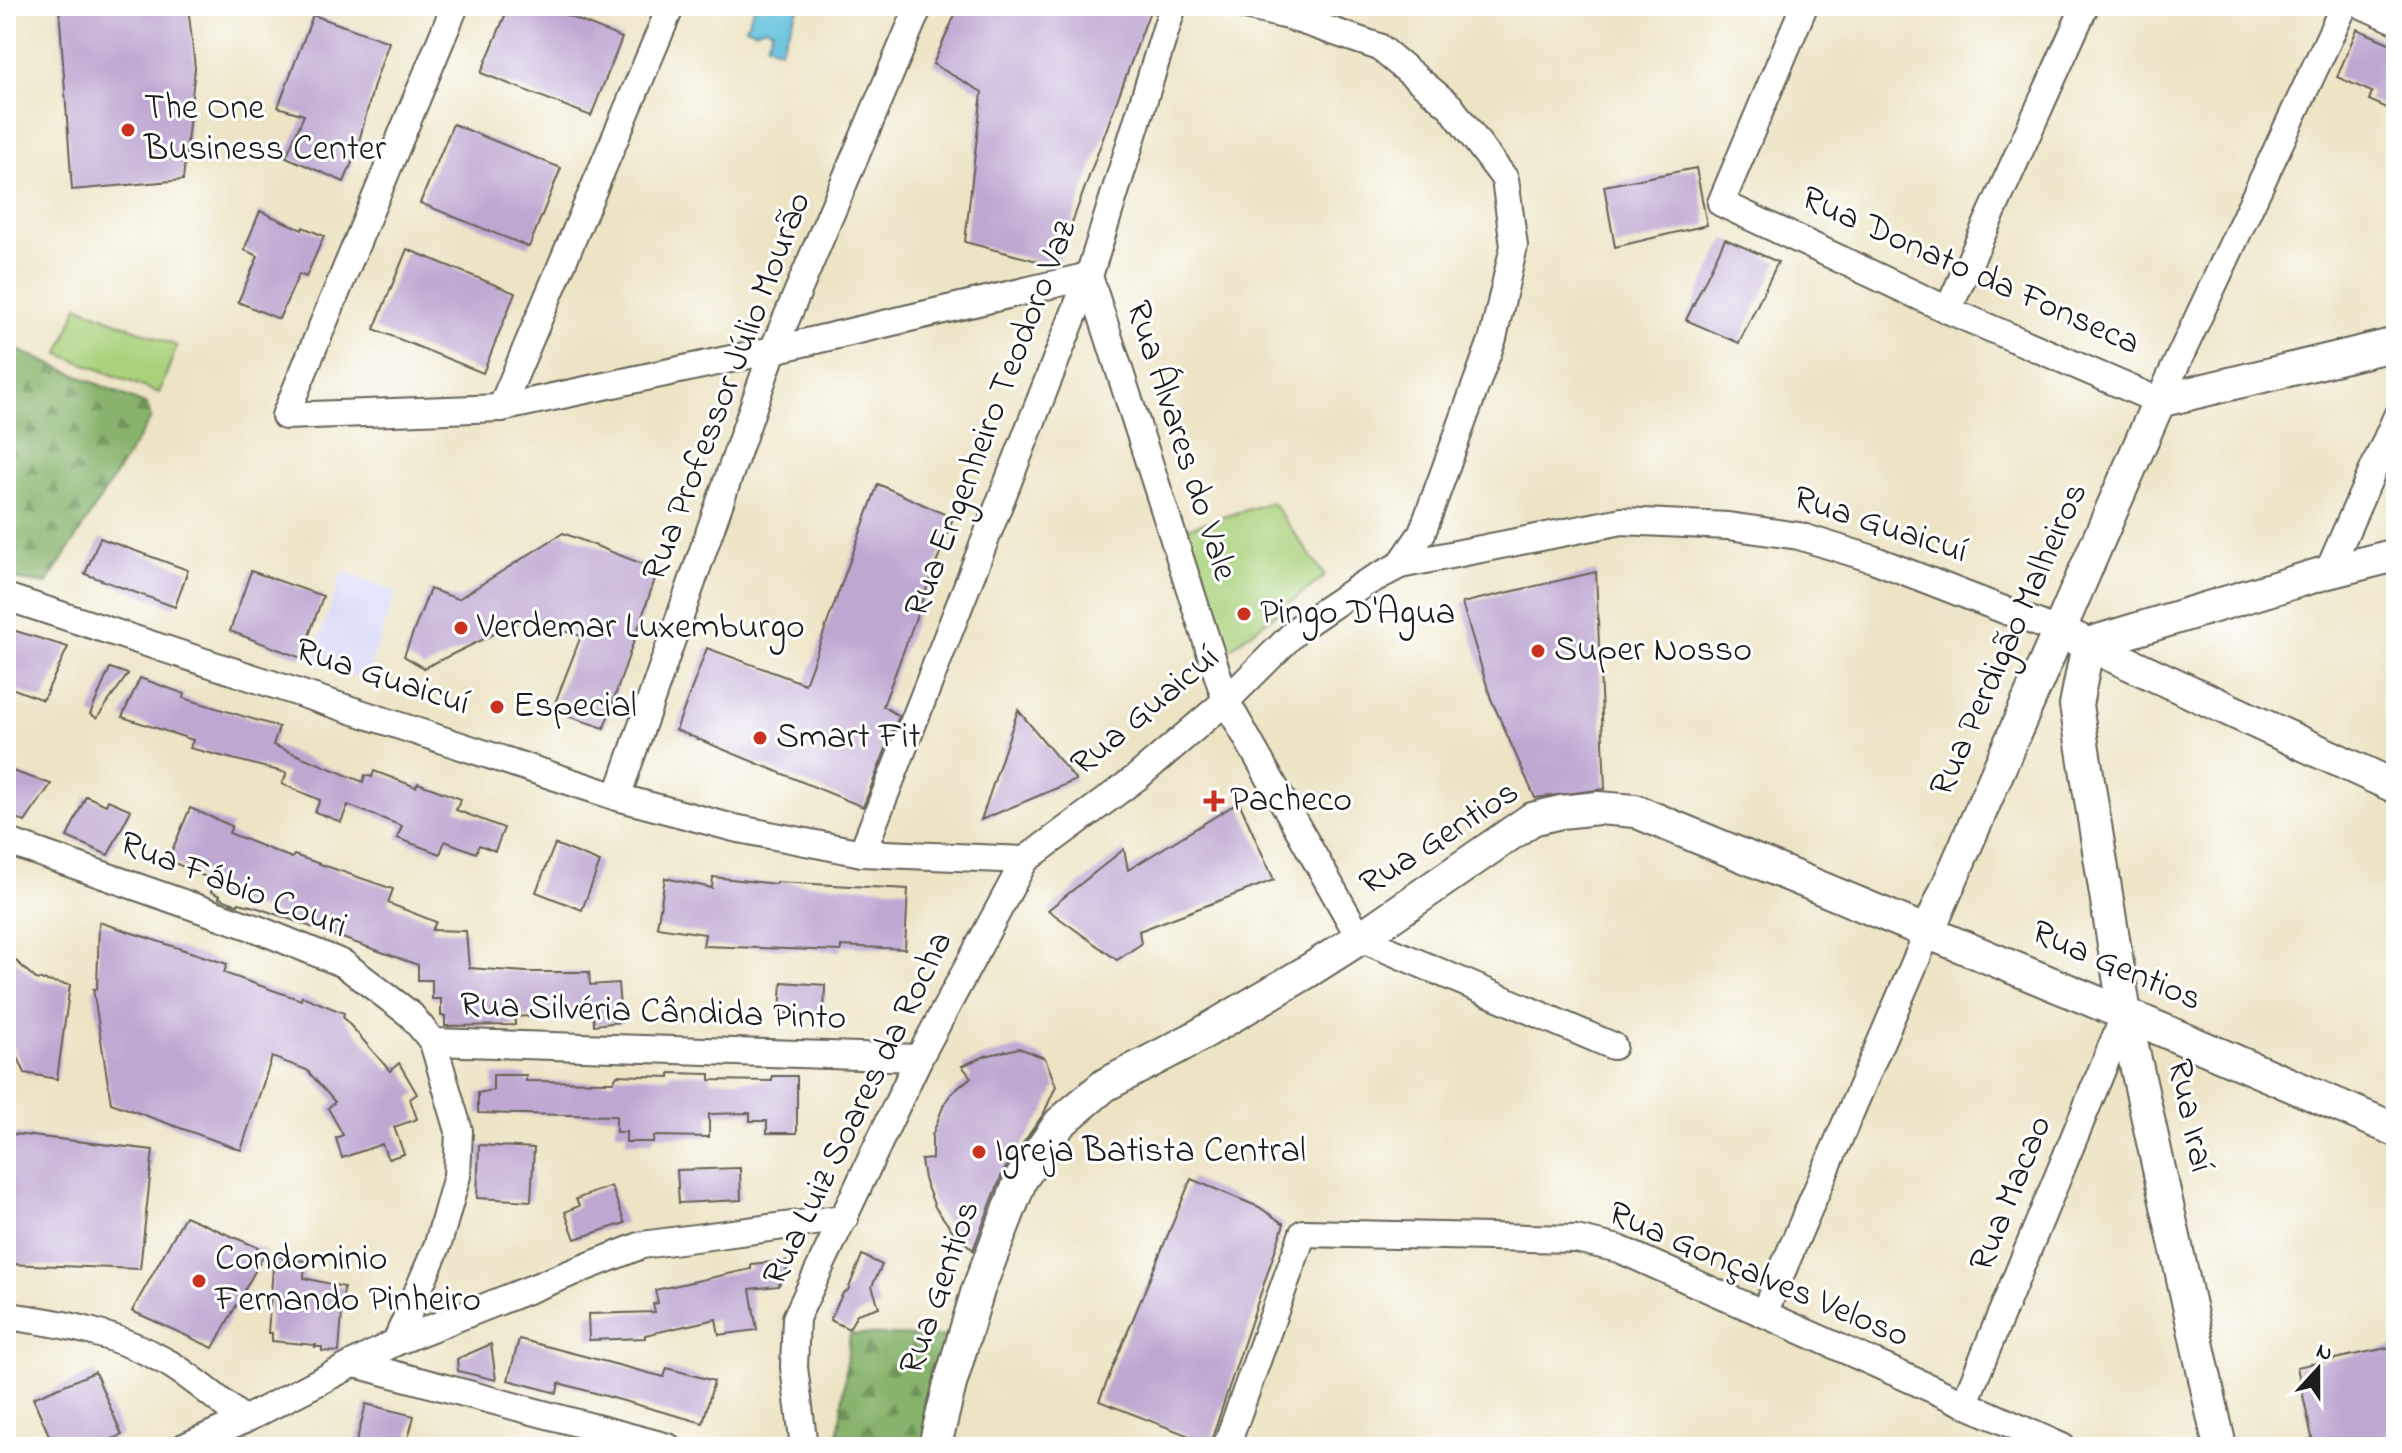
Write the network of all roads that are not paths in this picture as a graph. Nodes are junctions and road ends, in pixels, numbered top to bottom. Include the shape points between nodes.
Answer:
1 (455, 6) edge
2 (671, 6) edge
3 (919, 6) edge
4 (1173, 6) edge
5 (1245, 6) edge
6 (1804, 6) edge
7 (2085, 6) edge
8 (2344, 6) edge
9 (2364, 6) edge
10 (2396, 20) edge
11 (1089, 276) junction
12 (1948, 310) junction
13 (2396, 344) edge
14 (773, 350) junction
15 (2159, 401) junction
16 (501, 408) junction
17 (2396, 418) edge
18 (2396, 555) edge
19 (1400, 565) junction
20 (2328, 572) junction
21 (6, 597) edge
22 (2058, 631) junction
23 (2088, 644) junction
24 (1226, 701) junction
25 (2396, 787) edge
26 (617, 797) junction
27 (6, 841) edge
28 (862, 853) junction
29 (1025, 860) junction
30 (1928, 932) junction
31 (1360, 938) junction
32 (2117, 960) junction
33 (2067, 989) junction
34 (2125, 1014) junction
35 (433, 1042) junction
36 (1613, 1046) dead end
37 (919, 1058) junction
38 (2396, 1130) edge
39 (845, 1218) junction
40 (1764, 1313) junction
41 (6, 1316) edge
42 (396, 1342) junction
43 (355, 1364) junction
44 (1965, 1402) junction
45 (244, 1420) junction
46 (184, 1447) edge
47 (668, 1447) edge
48 (804, 1447) edge
49 (937, 1447) edge
50 (1226, 1447) edge
51 (2062, 1447) edge
52 (2220, 1447) edge

1 - 16 street via 285,416
2 - 16 street
3 - 14 street, Rua Professor Júlio Mourão
4 - 11 street, Rua Engenheiro Teodoro Vaz
5 - 19 street via 1379,47 1450,106 1505,179 1514,246 1493,338 1422,533
6 - 12 street, Rua Donato da Fonseca via 1721,203
7 - 12 street
8 - 15 street, Rua Perdigão Malheiros
9 - 10 street
11 - 14 street
11 - 24 street, Rua Álvares do Vale
11 - 28 street, Rua Engenheiro Teodoro Vaz
12 - 15 street, Rua Donato da Fonseca
13 - 15 street, Rua Donato da Fonseca
14 - 16 street
14 - 26 street, Rua Professor Júlio Mourão
15 - 22 street, Rua Perdigão Malheiros
17 - 20 street
18 - 20 street
19 - 22 street, Rua Guaicuí via 1622,521 1728,526 1799,536 1873,559
19 - 24 street, Rua Guaicuí via 1299,628
20 - 23 street
21 - 26 street, Rua Guaicuí
22 - 23 street, Rua Guaicuí
22 - 30 street, Rua Perdigão Malheiros
23 - 25 street, Rua Guaicuí
23 - 32 street, Rua Iraí via 2076,705
24 - 29 street, Rua Guaicuí via 1136,778
24 - 31 street, Rua Álvares do Vale
26 - 28 street, Rua Guaicuí via 734,828
27 - 35 street, Rua Fábio Couri via 344,964 411,1015
28 - 29 street, Rua Guaicuí
29 - 37 street, Rua Luiz Soares da Rocha
30 - 31 street, Rua Gentios via 1635,811 1598,808 1532,819
30 - 33 street, Rua Gentios
30 - 40 street, Rua Perdigão Malheiros
31 - 36 street
31 - 49 street, Rua Gentios via 1105,1085 1060,1123 1021,1179 978,1290
32 - 33 street via 2095,979
32 - 34 street, Rua Iraí
33 - 34 street, Rua Gentios
34 - 38 street, Rua Gentios
34 - 44 street, Rua Macao
34 - 52 street, Rua Iraí
35 - 37 street, Rua Silvéria Cândida Pinto
35 - 42 street, Rua Fábio Couri via 459,1131 457,1176 438,1244
37 - 39 street, Rua Luiz Soares da Rocha
39 - 42 street via 642,1245
39 - 48 street, Rua Luiz Soares da Rocha via 796,1318 794,1367
40 - 44 street, Rua Gonçalves Veloso
40 - 50 street, Rua Gonçalves Veloso via 1619,1249 1576,1239 1303,1233
41 - 45 street via 68,1324 117,1340 170,1364
42 - 43 street
43 - 45 street
43 - 47 street
44 - 51 street, Rua Gonçalves Veloso
45 - 46 street

